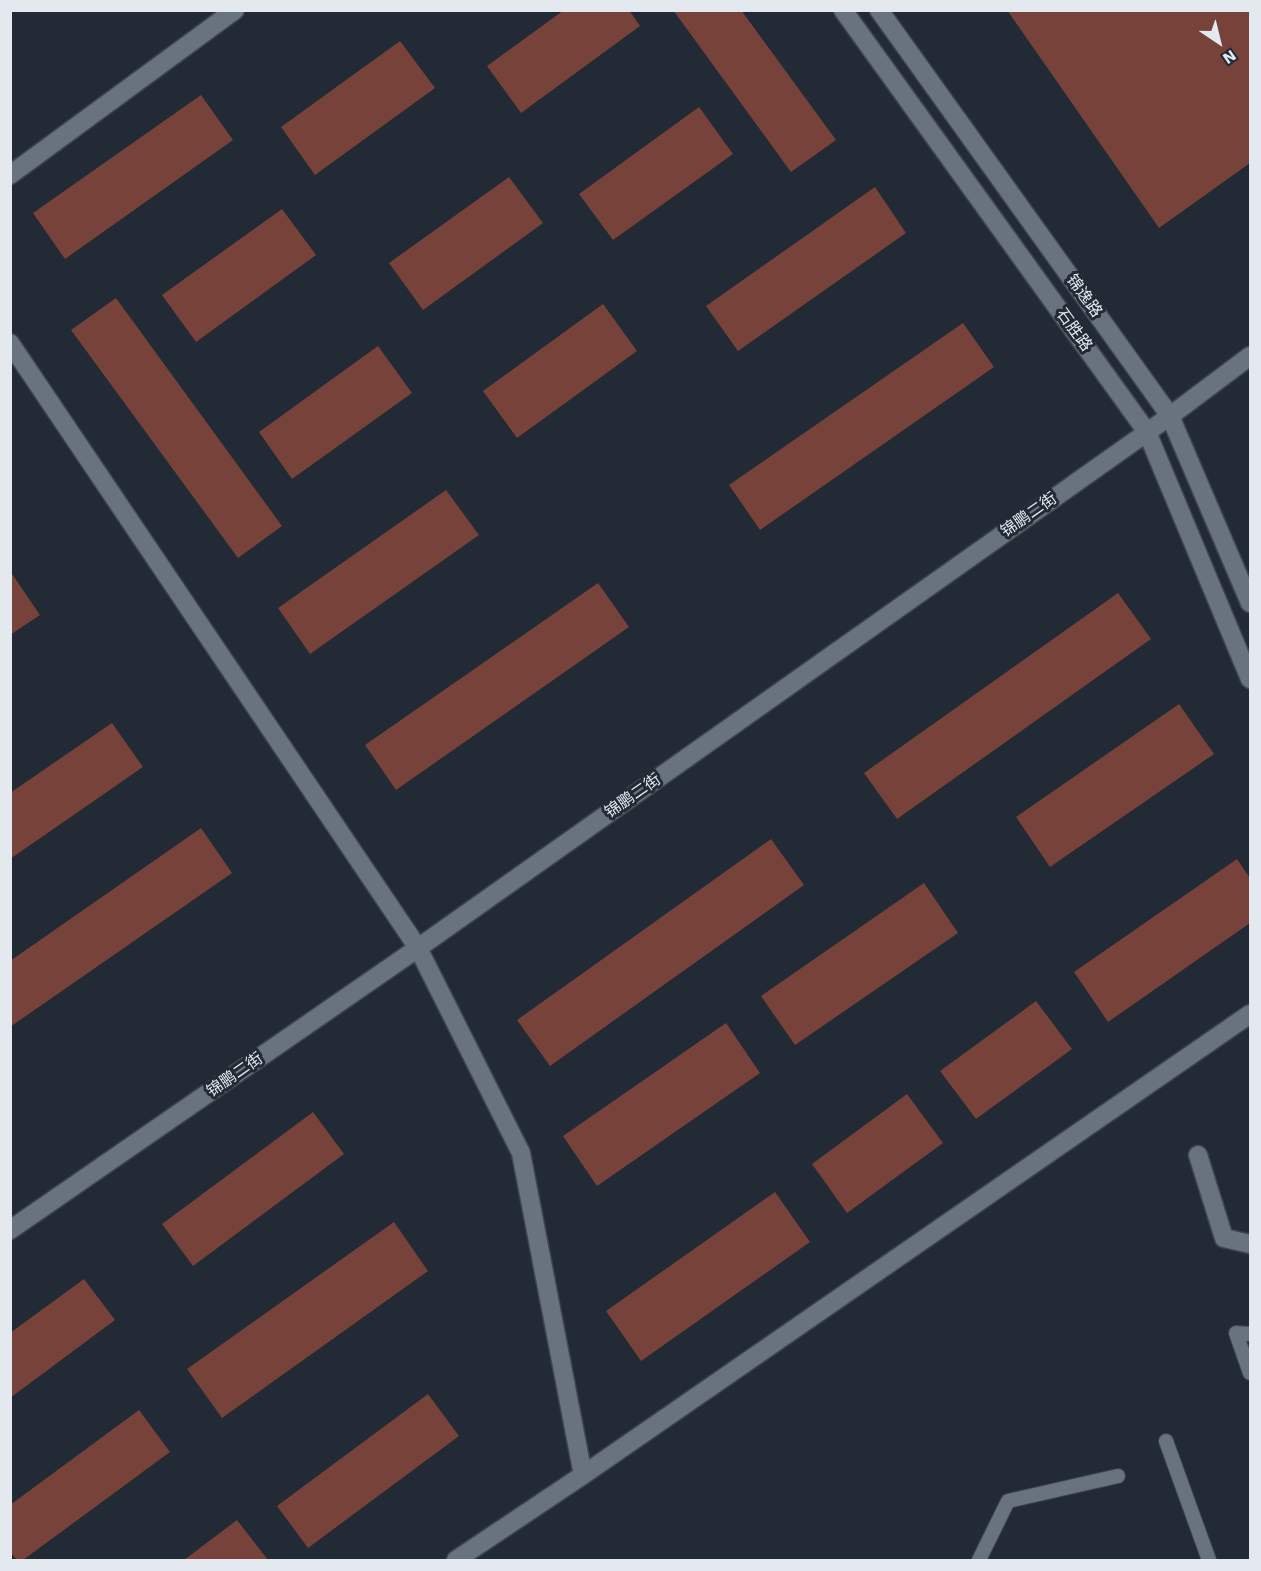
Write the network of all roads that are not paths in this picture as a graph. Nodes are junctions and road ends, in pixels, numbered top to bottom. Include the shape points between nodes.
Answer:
1 (235, 10) edge
2 (843, 10) edge
3 (879, 10) edge
4 (10, 176) edge
5 (10, 343) edge
6 (1251, 356) edge
7 (1170, 416) junction
8 (1147, 432) junction
9 (1251, 603) edge
10 (1251, 679) edge
11 (418, 948) junction
12 (1251, 1014) edge
13 (1198, 1155) dead end
14 (10, 1230) edge
15 (1251, 1244) edge
16 (1251, 1334) edge
17 (1251, 1373) edge
18 (1166, 1441) dead end
19 (583, 1475) junction
20 (1118, 1476) dead end
21 (456, 1560) edge
22 (979, 1560) edge
23 (1209, 1560) edge

1 - 4 street
2 - 8 street, 石胜路
3 - 7 street, 锦逸路
5 - 11 street
6 - 7 street, 锦鹏二街
7 - 8 street, 锦鹏二街
7 - 9 street, 锦逸路
8 - 10 street, 石胜路
8 - 11 street, 锦鹏二街
11 - 14 street, 锦鹏二街
11 - 19 street via 520,1153
12 - 19 street
13 - 15 street via 1224,1238
16 - 17 lane via 1236,1333
18 - 23 lane
19 - 21 street
20 - 22 lane via 1008,1501

